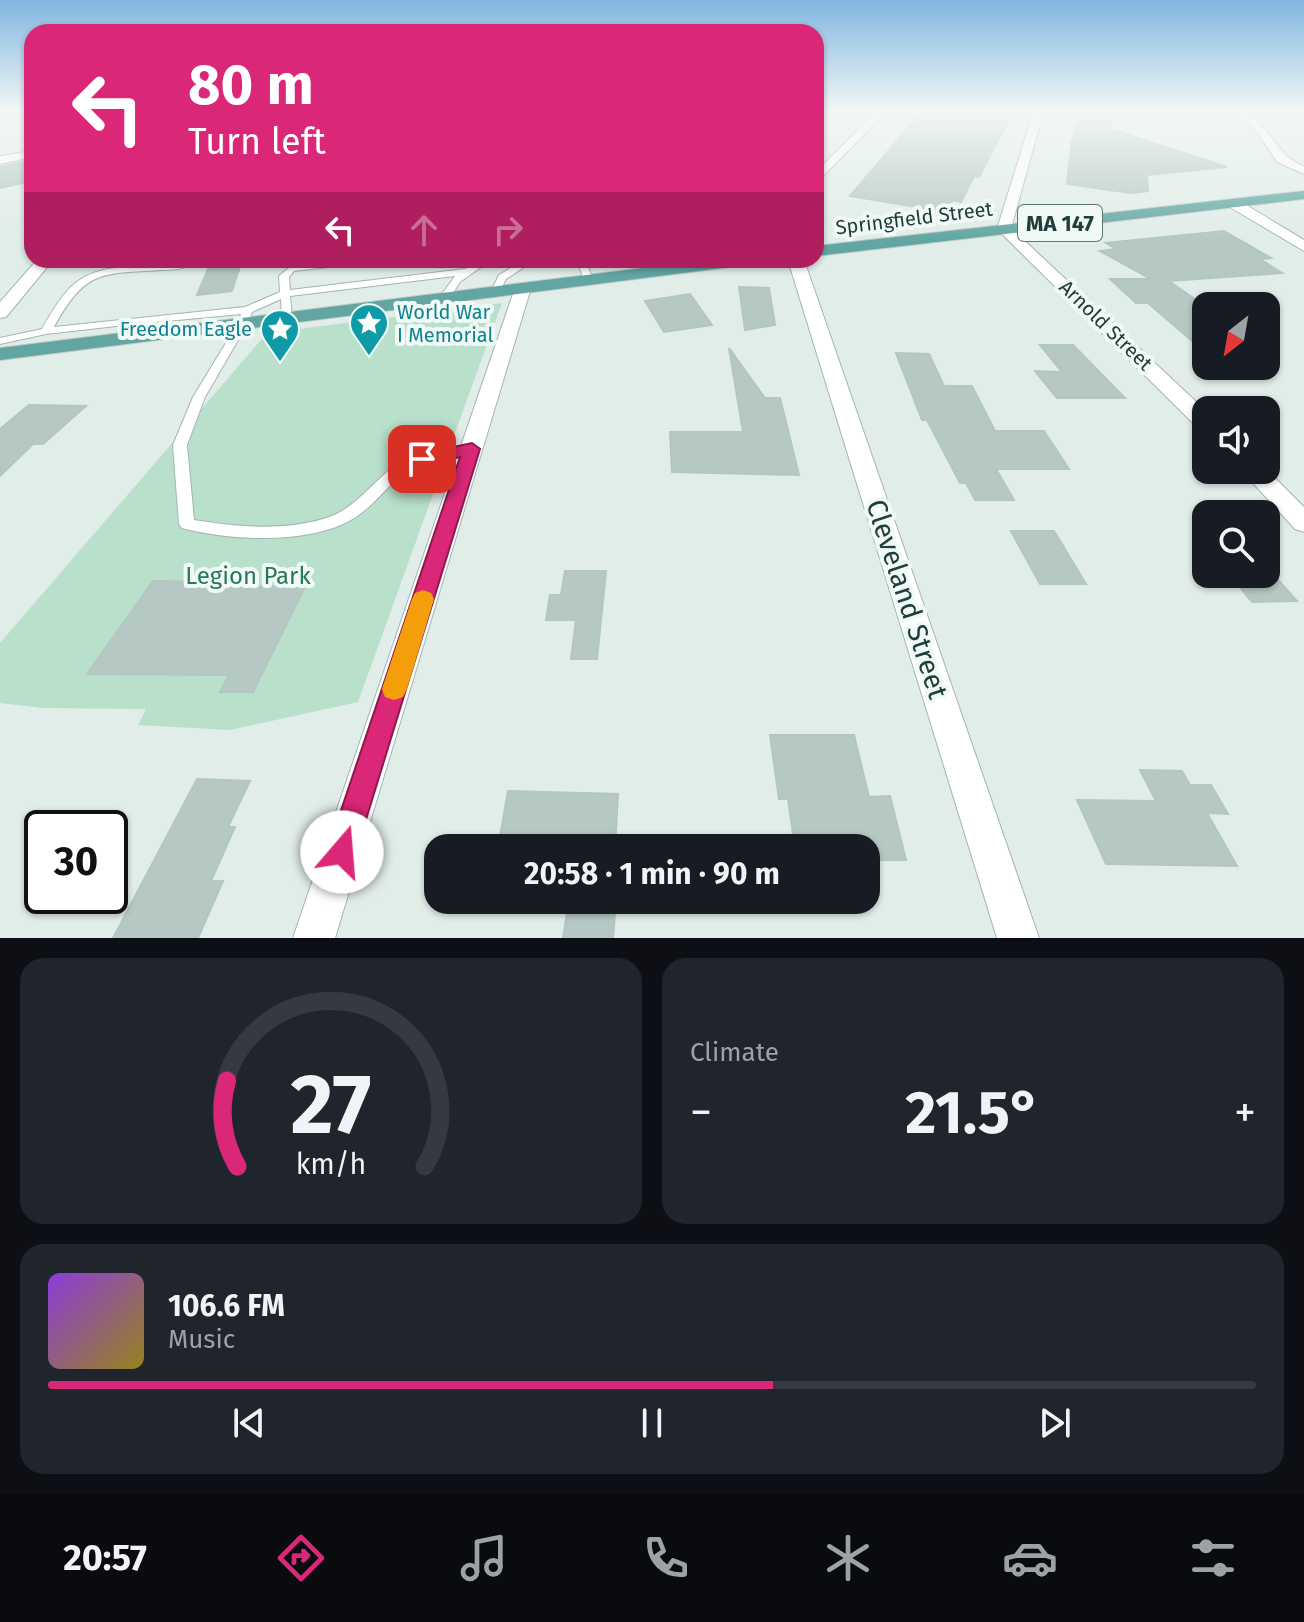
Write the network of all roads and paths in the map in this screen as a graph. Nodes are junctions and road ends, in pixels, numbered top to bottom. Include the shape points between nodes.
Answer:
1 (840, 154) edge
2 (1026, 154) edge
3 (1275, 154) edge
4 (24, 156) edge
5 (0, 160) edge
6 (1304, 170) edge
7 (824, 171) edge
8 (1304, 195) edge
9 (1233, 203) junction
10 (1004, 229) junction
11 (1304, 246) edge
12 (824, 250) edge
13 (38, 268) edge
14 (146, 268) edge
15 (287, 268) edge
16 (474, 268) edge
17 (584, 268) edge
18 (638, 268) edge
19 (799, 268) edge
20 (468, 272) junction
21 (517, 280) edge
22 (588, 280) junction
23 (284, 294) junction
24 (445, 297) junction
25 (0, 313) edge
26 (245, 316) junction
27 (287, 317) junction
28 (142, 320) junction
29 (46, 331) junction
30 (130, 338) junction
31 (0, 341) edge
32 (0, 354) edge
33 (1192, 410) edge
34 (472, 449) junction
35 (1266, 484) edge
36 (1304, 523) edge
37 (314, 938) edge
38 (1018, 938) edge

1 - 7 street
2 - 10 street
3 - 6 street
4 - 5 street
8 - 9 main road, Springfield Street / MA 147
9 - 10 main road, Springfield Street / MA 147
9 - 11 street
10 - 12 main road, Springfield Street / MA 147
10 - 33 street, Arnold Street
13 - 25 street
14 - 29 lane via 108,270 77,282
15 - 23 lane
16 - 20 lane
17 - 22 lane
18 - 22 main road
19 - 38 street, Cleveland Street
20 - 23 lane
20 - 24 lane
21 - 22 main road
21 - 24 main road
21 - 34 street
23 - 26 lane
23 - 27 lane
24 - 27 main road
26 - 27 main road
26 - 28 lane
26 - 30 main road
26 - 34 lane via 199,397 180,445 187,524 224,531 306,529 346,516 406,465
28 - 29 lane
28 - 30 lane
29 - 31 lane
30 - 32 main road
34 - 37 street
35 - 36 street

